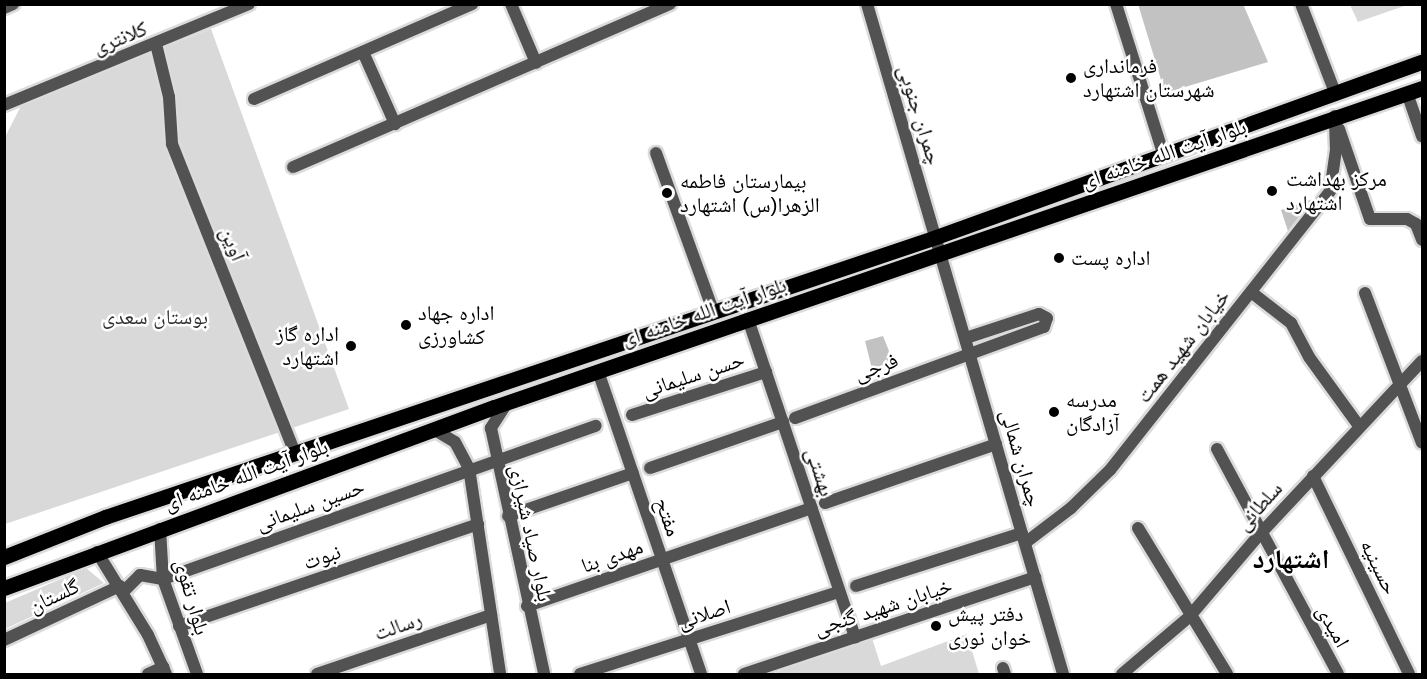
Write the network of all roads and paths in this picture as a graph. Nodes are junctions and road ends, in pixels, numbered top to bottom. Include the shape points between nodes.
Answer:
1 (13, 4) edge
2 (249, 4) edge
3 (472, 4) edge
4 (511, 4) edge
5 (670, 4) edge
6 (867, 4) edge
7 (1116, 4) edge
8 (1301, 4) edge
9 (4, 8) edge
10 (156, 44) junction
11 (363, 52) junction
12 (1422, 61) edge
13 (536, 63) junction
14 (1386, 78) junction
15 (4, 90) edge
16 (1411, 91) edge
17 (1336, 95) junction
18 (254, 99) dead end
19 (7, 104) edge
20 (1335, 116) junction
21 (395, 124) junction
22 (1422, 136) edge
23 (656, 153) dead end
24 (1164, 156) junction
25 (293, 167) dead end
26 (1419, 223) edge
27 (936, 237) junction
28 (1422, 240) edge
29 (941, 252) junction
30 (1251, 292) junction
31 (1365, 293) dead end
32 (714, 313) junction
33 (748, 319) junction
34 (966, 338) junction
35 (970, 354) junction
36 (1422, 361) edge
37 (598, 371) junction
38 (766, 372) junction
39 (1398, 384) junction
40 (507, 403) junction
41 (632, 415) dead end
42 (789, 420) junction
43 (596, 426) dead end
44 (1359, 426) junction
45 (435, 429) junction
46 (1422, 443) edge
47 (996, 444) junction
48 (1217, 449) dead end
49 (295, 453) junction
50 (495, 458) junction
51 (469, 468) junction
52 (650, 468) dead end
53 (633, 473) junction
54 (1313, 476) junction
55 (825, 503) dead end
56 (812, 508) junction
57 (508, 516) junction
58 (478, 524) junction
59 (1138, 528) dead end
60 (160, 529) junction
61 (1260, 534) junction
62 (1023, 538) junction
63 (97, 552) junction
64 (4, 556) edge
65 (662, 560) junction
66 (1035, 577) junction
67 (164, 579) junction
68 (856, 586) dead end
69 (4, 588) edge
70 (122, 589) junction
71 (840, 592) junction
72 (527, 606) junction
73 (491, 615) junction
74 (1189, 617) junction
75 (179, 626) junction
76 (855, 637) junction
77 (4, 640) edge
78 (689, 640) junction
79 (540, 660) junction
80 (165, 671) edge
81 (500, 673) edge
82 (1124, 674) edge
83 (148, 675) edge
84 (197, 675) edge
85 (317, 675) edge
86 (533, 675) edge
87 (544, 675) edge
88 (580, 675) edge
89 (701, 675) edge
90 (744, 675) edge
91 (1063, 675) edge
92 (1227, 675) edge
93 (1338, 675) edge
94 (1409, 675) edge

1 - 9 street
2 - 10 street, کلانتری
3 - 11 street
4 - 13 street
5 - 13 street
6 - 27 street, چمران جنوبی
7 - 24 street
8 - 17 street
10 - 19 street, کلانتری
10 - 49 street, آوین via 169,97 172,144
11 - 18 street
11 - 21 street
12 - 14 main road, بلوار آیت الله خامنه ای
12 - 16 main road via 1409,77
13 - 21 street
14 - 16 main road
14 - 17 main road, بلوار آیت الله خامنه ای
15 - 19 street
16 - 20 main road, بلوار آیت الله خامنه ای
16 - 22 street
17 - 24 main road, بلوار آیت الله خامنه ای
20 - 26 street via 1370,219
20 - 29 main road, بلوار آیت الله خامنه ای
20 - 30 street, خیابان شهید همت via 1336,150 1330,191
21 - 25 street
23 - 32 street
24 - 27 main road, بلوار آیت الله خامنه ای
26 - 28 street
27 - 29 street, چمران جنوبی
27 - 32 main road, بلوار آیت الله خامنه ای
29 - 33 main road, بلوار آیت الله خامنه ای
29 - 34 street, چمران شمالی
30 - 44 street via 1291,323 1309,357
30 - 62 street, خیابان شهید همت via 1110,470
31 - 39 street
32 - 49 main road, بلوار آیت الله خامنه ای
33 - 37 main road, بلوار آیت الله خامنه ای
33 - 38 street, بهشتی
34 - 35 street, چمران شمالی
34 - 35 street, فرجی via 1039,314 1047,318 1044,327
35 - 42 street, فرجی
35 - 47 street, چمران شمالی
36 - 39 street, سلطانی
37 - 40 main road, بلوار آیت الله خامنه ای
37 - 53 street, مفتح
38 - 41 street, حسن سلیمانی
38 - 42 street, بهشتی
39 - 44 street, سلطانی
39 - 46 street
40 - 45 main road, بلوار آیت الله خامنه ای
40 - 50 street, بلوار صیاد شیرازی via 491,428
42 - 52 street, فرجی
42 - 56 street, بهشتی
43 - 50 street
44 - 54 street, سلطانی
45 - 51 street via 455,442
45 - 60 main road, بلوار آیت الله خامنه ای
47 - 55 street
47 - 62 street, چمران شمالی
48 - 61 street, امیدی
49 - 64 main road, بلوار آیت الله خامنه ای
50 - 51 street, حسین سلیمانی
50 - 57 street, بلوار صیاد شیرازی
51 - 58 street
51 - 67 street, حسین سلیمانی
53 - 57 street
53 - 65 street, مفتح
54 - 61 street, سلطانی
54 - 94 street, حسینیه
56 - 65 street, مهدی بنا
56 - 71 street, بهشتی
57 - 72 street, بلوار صیاد شیرازی
58 - 73 street
58 - 75 street, نبوت
59 - 74 street
60 - 63 main road, بلوار آیت الله خامنه ای
60 - 67 street, بلوار تقوی
61 - 74 street, سلطانی
61 - 93 street, امیدی
62 - 66 street, چمران شمالی
62 - 68 street
63 - 69 main road, بلوار آیت الله خامنه ای
63 - 70 street
65 - 72 street, مهدی بنا
65 - 78 street, مفتح
66 - 76 street, خیابان شهید گنجی
66 - 91 street, چمران شمالی
67 - 70 street, گلستان via 140,574
67 - 75 street, بلوار تقوی
70 - 77 street, گلستان
70 - 80 street
71 - 76 street, بهشتی
71 - 78 street, اصلانی
72 - 79 street, بلوار صیاد شیرازی
73 - 81 street
73 - 85 street, رسالت
74 - 82 street, سلطانی
74 - 92 street
75 - 84 street, بلوار تقوی
76 - 90 street, خیابان شهید گنجی
78 - 88 street, اصلانی
78 - 89 street, مفتح
79 - 86 street
79 - 87 street, بلوار صیاد شیرازی
80 - 83 street

